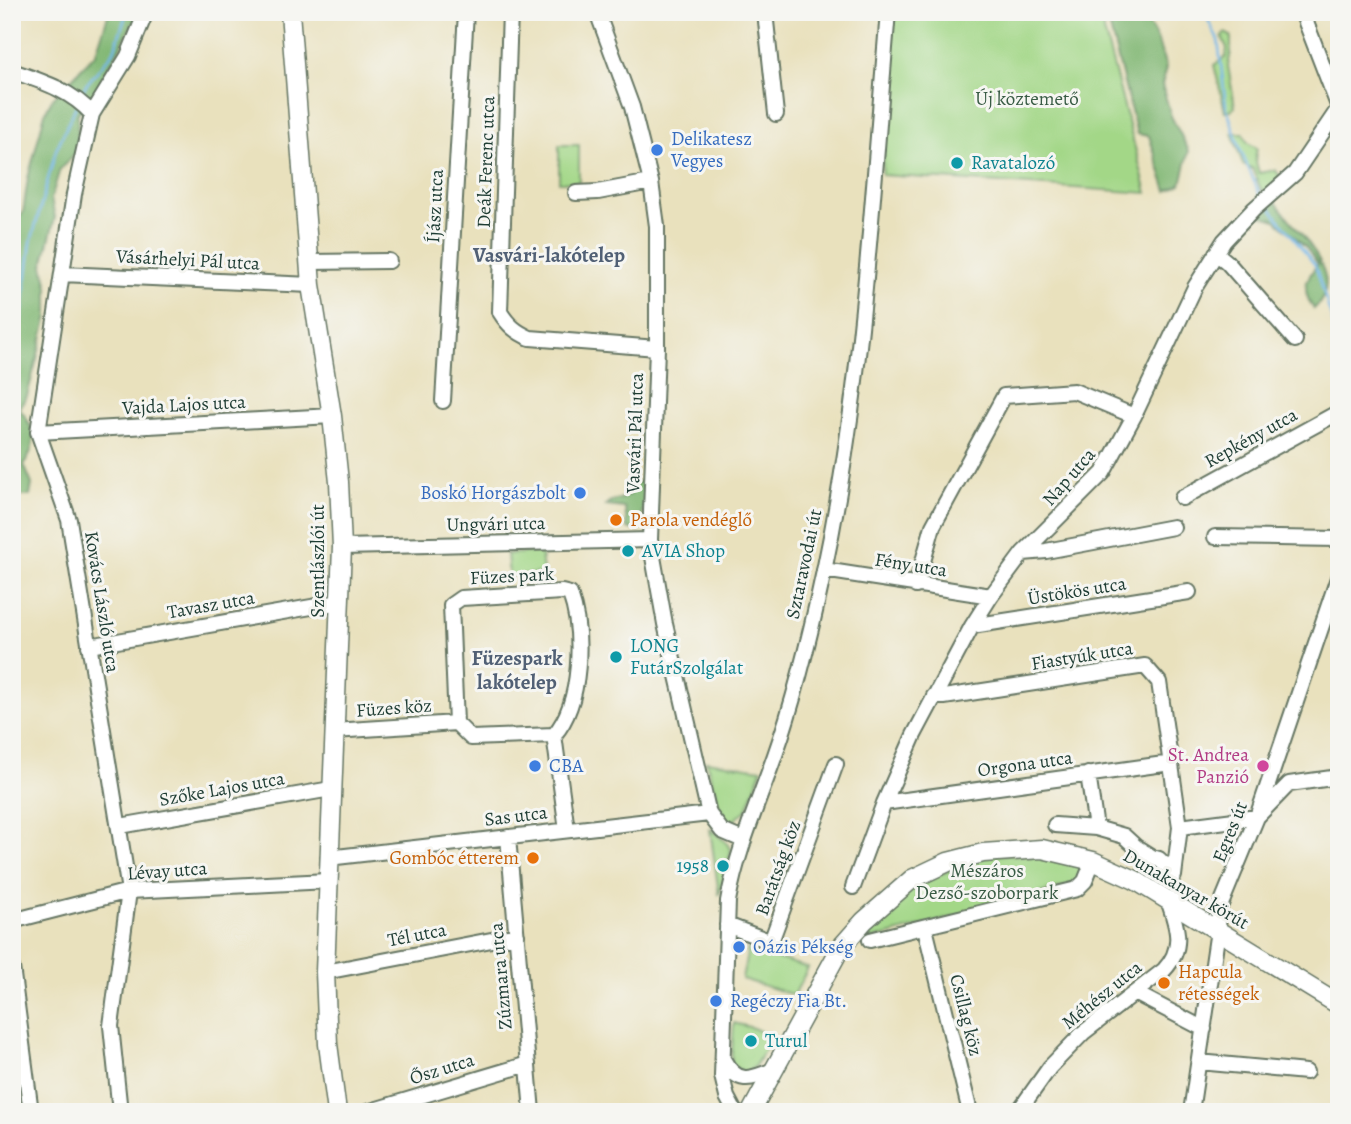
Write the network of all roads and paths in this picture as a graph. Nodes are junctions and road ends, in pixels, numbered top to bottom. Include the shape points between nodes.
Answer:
1 (146, 12) edge
2 (290, 12) edge
3 (466, 12) edge
4 (510, 12) edge
5 (597, 12) edge
6 (765, 12) edge
7 (888, 12) edge
8 (1301, 12) edge
9 (12, 71) edge
10 (1339, 108) edge
11 (89, 110) junction
12 (776, 114) dead end
13 (651, 182) junction
14 (576, 193) dead end
15 (1216, 253) junction
16 (389, 261) dead end
17 (310, 262) junction
18 (62, 274) junction
19 (311, 285) junction
20 (1295, 340) dead end
21 (657, 348) junction
22 (443, 401) dead end
23 (1339, 412) edge
24 (332, 416) junction
25 (1134, 416) junction
26 (38, 432) junction
27 (1182, 498) dead end
28 (1173, 527) dead end
29 (1215, 537) dead end
30 (650, 540) junction
31 (1339, 540) edge
32 (342, 547) junction
33 (1023, 554) junction
34 (824, 570) junction
35 (1339, 575) edge
36 (916, 586) junction
37 (1189, 592) dead end
38 (991, 596) junction
39 (1335, 598) edge
40 (340, 602) junction
41 (972, 626) junction
42 (89, 646) junction
43 (934, 696) junction
44 (456, 723) junction
45 (334, 731) junction
46 (554, 734) junction
47 (1171, 763) junction
48 (836, 764) dead end
49 (1088, 774) junction
50 (1339, 777) edge
51 (331, 789) junction
52 (884, 803) junction
53 (709, 814) junction
54 (1257, 817) junction
55 (1055, 825) dead end
56 (120, 826) junction
57 (1181, 827) junction
58 (1096, 828) junction
59 (567, 830) junction
60 (509, 837) junction
61 (743, 840) junction
62 (328, 858) junction
63 (1093, 861) junction
64 (328, 881) junction
65 (853, 887) dead end
66 (129, 891) junction
67 (1168, 900) junction
68 (12, 921) edge
69 (727, 925) junction
70 (925, 928) junction
71 (1218, 930) junction
72 (517, 935) junction
73 (870, 940) dead end
74 (12, 967) edge
75 (325, 972) junction
76 (1135, 993) junction
77 (1339, 1005) edge
78 (1204, 1030) junction
79 (723, 1059) junction
80 (1199, 1062) junction
81 (528, 1064) junction
82 (773, 1070) junction
83 (1306, 1072) dead end
84 (31, 1112) edge
85 (120, 1112) edge
86 (337, 1112) edge
87 (368, 1112) edge
88 (533, 1112) edge
89 (735, 1112) edge
90 (751, 1112) edge
91 (970, 1112) edge
92 (1018, 1112) edge
93 (1191, 1112) edge

1 - 11 street, Kovács László utca via 128,56
2 - 17 main road, Szentlászlói út
3 - 22 street, Íjász utca
4 - 21 street, Deák Ferenc utca via 500,312 507,324 530,338
5 - 13 street, Vasvári Pál utca via 632,107
6 - 12 street
7 - 34 street, Sztaravodai út via 861,339
8 - 10 street
9 - 11 street via 56,87
10 - 15 street, Nap utca via 1295,173 1254,209
11 - 18 street, Kovács László utca
13 - 14 street
13 - 21 street, Vasvári Pál utca via 657,226
15 - 20 street
15 - 25 street, Nap utca
16 - 17 street
17 - 19 main road, Szentlászlói út
18 - 19 street, Vásárhelyi Pál utca
18 - 26 street, Kovács László utca
19 - 24 main road, Szentlászlói út
21 - 30 street, Vasvári Pál utca
23 - 27 street, Repkény utca
24 - 26 street, Vajda Lajos utca
24 - 32 main road, Szentlászlói út
25 - 33 street, Nap utca via 1103,473
25 - 36 street via 1074,391 1004,396 933,526
26 - 42 street, Kovács László utca via 69,520
28 - 33 street
29 - 31 street
30 - 32 street, Ungvári utca
30 - 53 street, Vasvári Pál utca
32 - 40 main road, Szentlászlói út
33 - 38 street, Nap utca
34 - 36 street, Fény utca
34 - 61 street, Sztaravodai út via 776,753
35 - 39 street, Egres út
36 - 38 street, Fény utca
37 - 41 street, Üstökös utca
38 - 41 street, Nap utca
39 - 54 street, Egres út
40 - 42 street, Tavasz utca
40 - 45 main road, Szentlászlói út
41 - 43 street, Nap utca
42 - 56 street, Kovács László utca
43 - 47 street, Fiastyúk utca via 1145,666 1159,682
43 - 52 street, Nap utca
44 - 45 street, Füzes köz
44 - 46 street via 471,738
44 - 46 street, Füzes park via 451,613 455,600 562,592 570,594 574,606 578,668 574,694 562,726
45 - 51 main road, Szentlászlói út
46 - 59 street
47 - 49 street, Orgona utca
47 - 57 street, Fiastyúk utca
48 - 69 street, Barátság köz via 772,939
49 - 52 street, Orgona utca
49 - 58 street
50 - 54 street via 1289,784
51 - 56 street, Szőke Lajos utca
51 - 62 main road, Szentlászlói út
52 - 65 street, Nap utca
53 - 59 street, Sas utca
53 - 61 street via 722,831
54 - 57 street
54 - 71 street, Egres út via 1219,909
55 - 58 street
56 - 66 street, Kovács László utca
57 - 58 street, Fiastyúk utca via 1175,871 1124,836
59 - 60 street, Sas utca
60 - 62 street, Sas utca
60 - 72 street, Zúzmara utca
61 - 69 street, Sztaravodai út via 732,876
62 - 64 main road, Szentlászlói út
63 - 67 main road, Dunakanyar körút
63 - 70 street via 1077,890
63 - 82 main road, Dunakanyar körút via 1042,849 1016,849 948,862 912,879 879,905 841,947
64 - 66 street, Lévay utca
64 - 75 main road, Szentlászlói út
66 - 68 street, Lévay utca
66 - 85 street, Kovács László utca via 111,1026
67 - 71 main road, Dunakanyar körút
67 - 76 street, Méhész utca via 1179,942 1173,960
69 - 79 street, Sztaravodai út
70 - 73 street
70 - 91 street, Csillag köz
71 - 77 main road, Dunakanyar körút
71 - 78 street, Egres út
72 - 75 street, Tél utca
72 - 81 street, Zúzmara utca
74 - 84 street
75 - 86 main road, Szentlászlói út
76 - 78 street
76 - 92 street, Méhész utca via 1083,1033 1050,1067
78 - 80 street, Egres út
79 - 82 street via 738,1077 753,1079
79 - 89 street, Sztaravodai út via 724,1087
80 - 83 street
80 - 93 street, Egres út
81 - 87 street, Ősz utca
81 - 88 street, Zúzmara utca
82 - 90 main road, Dunakanyar körút

